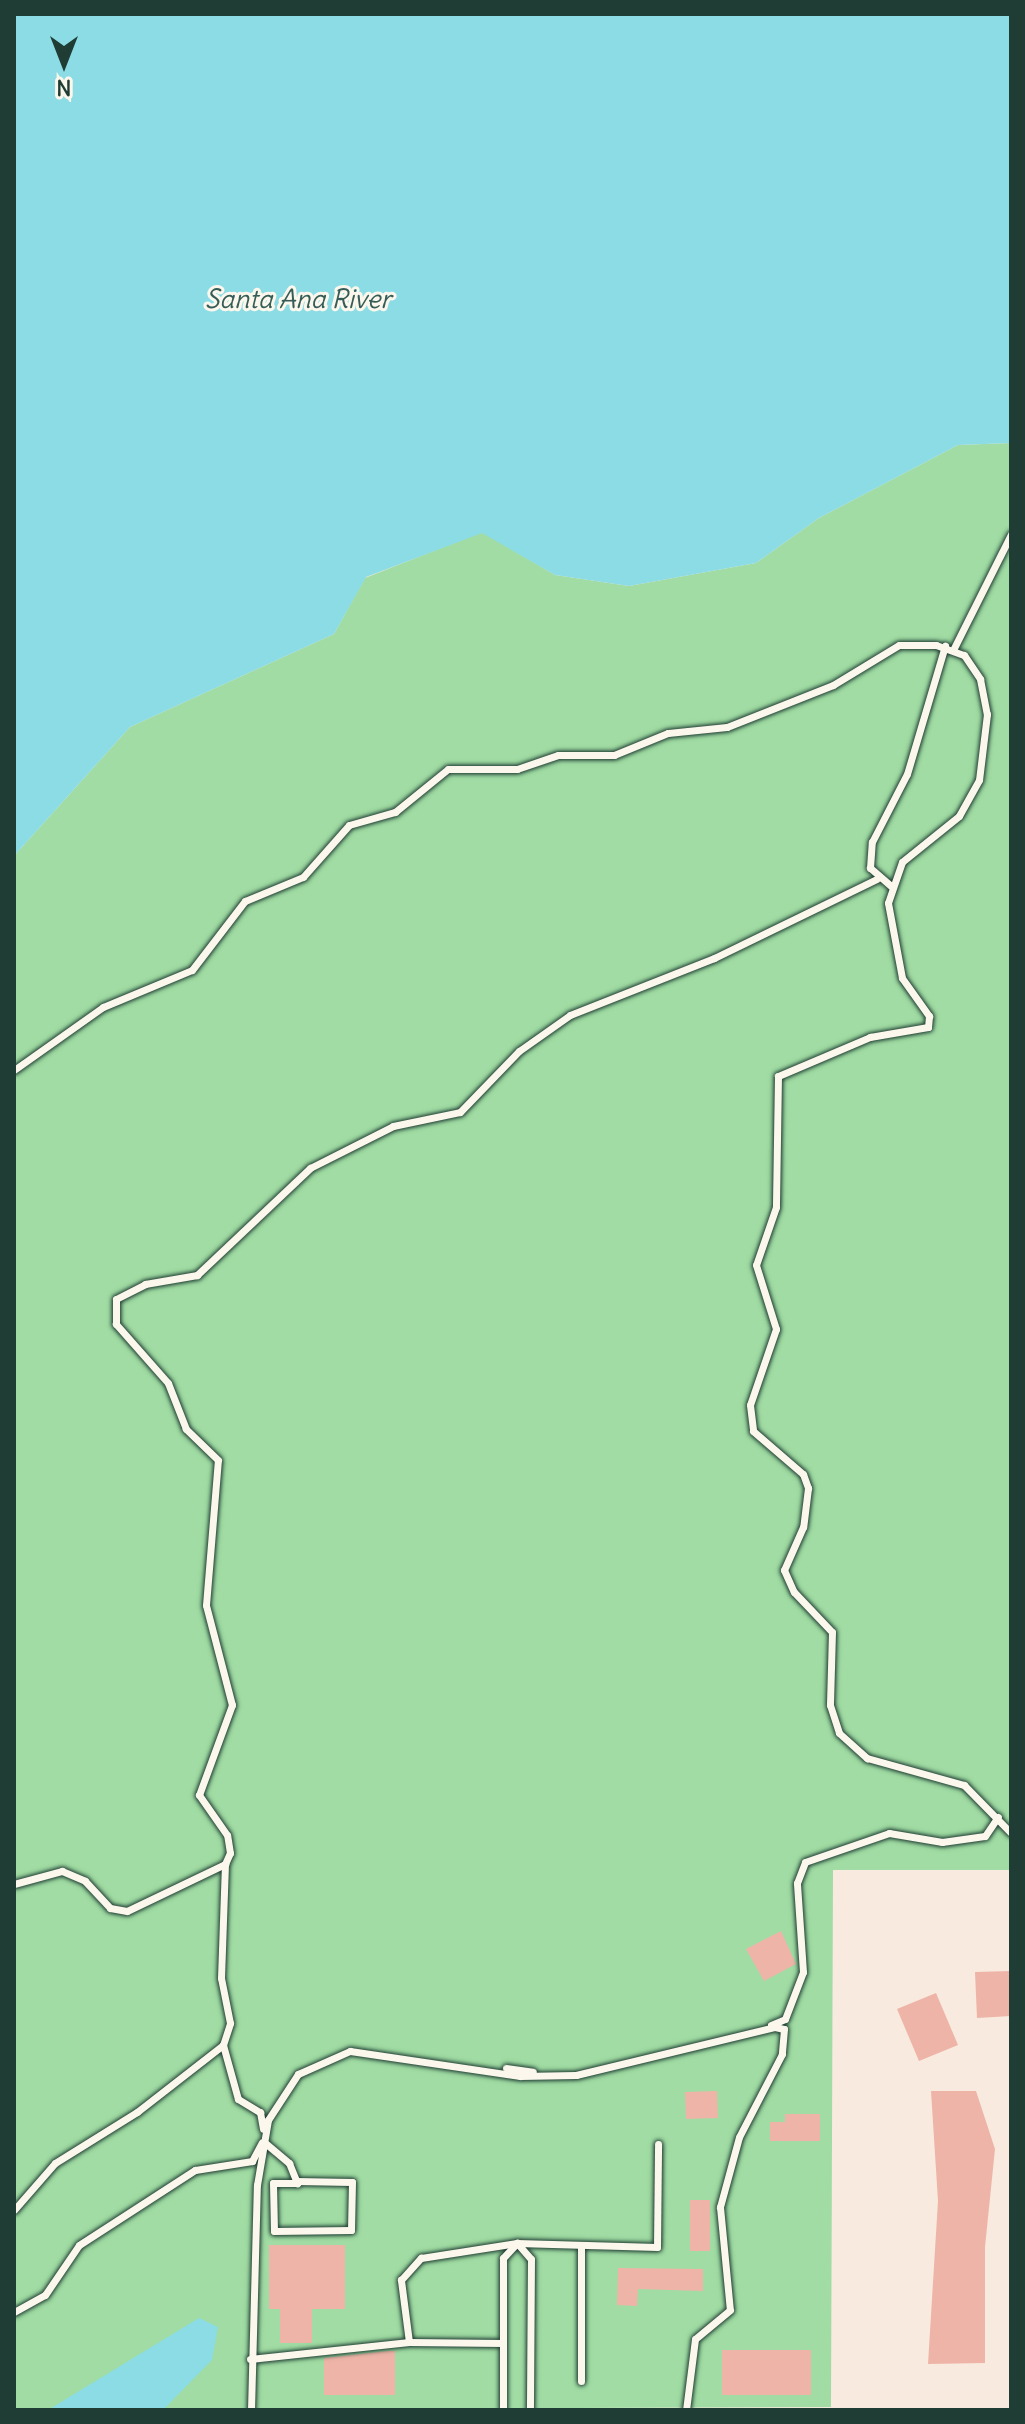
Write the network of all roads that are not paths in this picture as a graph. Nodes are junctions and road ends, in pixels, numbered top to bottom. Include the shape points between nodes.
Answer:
1 (1011, 534) edge
2 (945, 646) junction
3 (954, 648) junction
4 (877, 879) junction
5 (891, 886) junction
6 (14, 1070) edge
7 (998, 1817) junction
8 (1011, 1833) edge
9 (225, 1864) junction
10 (14, 1884) edge
11 (223, 2045) junction
12 (264, 2125) junction
13 (264, 2142) junction
14 (658, 2144) dead end
15 (252, 2161) junction
16 (261, 2171) junction
17 (296, 2181) junction
18 (14, 2210) edge
19 (517, 2243) junction
20 (581, 2245) junction
21 (14, 2312) edge
22 (409, 2342) junction
23 (503, 2343) junction
24 (250, 2359) junction
25 (581, 2381) dead end
26 (251, 2410) edge
27 (503, 2410) edge
28 (530, 2410) edge
29 (686, 2410) edge

1 - 3 lane
2 - 3 lane
2 - 4 lane via 907,774 875,828 870,868
2 - 6 lane via 899,645 833,685 727,727 668,733 614,755 558,755 517,769 448,769 395,812 349,825 303,877 245,901 192,970 103,1007
3 - 5 lane via 973,667 984,696 979,780 959,816 915,845
4 - 5 lane
4 - 9 lane via 714,958 570,1015 519,1051 460,1112 393,1126 310,1168 197,1275 145,1284 116,1299 116,1324 168,1383 186,1429 218,1460 206,1605 232,1705 199,1795 227,1835
5 - 7 lane via 893,948 902,978 929,1016 928,1027 870,1037 778,1076 776,1207 756,1265 776,1329 750,1418 753,1431 803,1474 808,1488 803,1527 784,1570 794,1592 832,1632 830,1705 839,1733 890,1767 964,1785
7 - 8 lane
7 - 12 lane via 985,1836 942,1842 889,1833 805,1862 797,1883 803,1972 785,2019 771,2025 574,2073 343,2049 302,2067
9 - 10 lane via 127,1911 110,1908 85,1881 62,1871
9 - 11 lane via 221,1978 230,2023
11 - 12 lane via 238,2099 260,2112
11 - 18 lane via 137,2112 55,2163
12 - 13 lane
13 - 15 lane
13 - 16 lane
13 - 17 lane
13 - 29 lane via 268,2120 298,2074 350,2051 520,2076 576,2075 693,2041 784,2029 775,2073 727,2169 720,2207 730,2310 695,2339
14 - 20 lane via 657,2247
15 - 16 lane
15 - 21 lane via 217,2163 177,2180 79,2245 45,2295
16 - 24 lane
17 - 17 lane via 273,2183 274,2231 351,2230 352,2182
19 - 20 lane
19 - 22 lane via 411,2264 400,2298
19 - 23 lane via 503,2258
19 - 28 lane via 531,2259
20 - 25 lane
22 - 23 lane
22 - 24 lane
23 - 27 lane
24 - 26 lane

